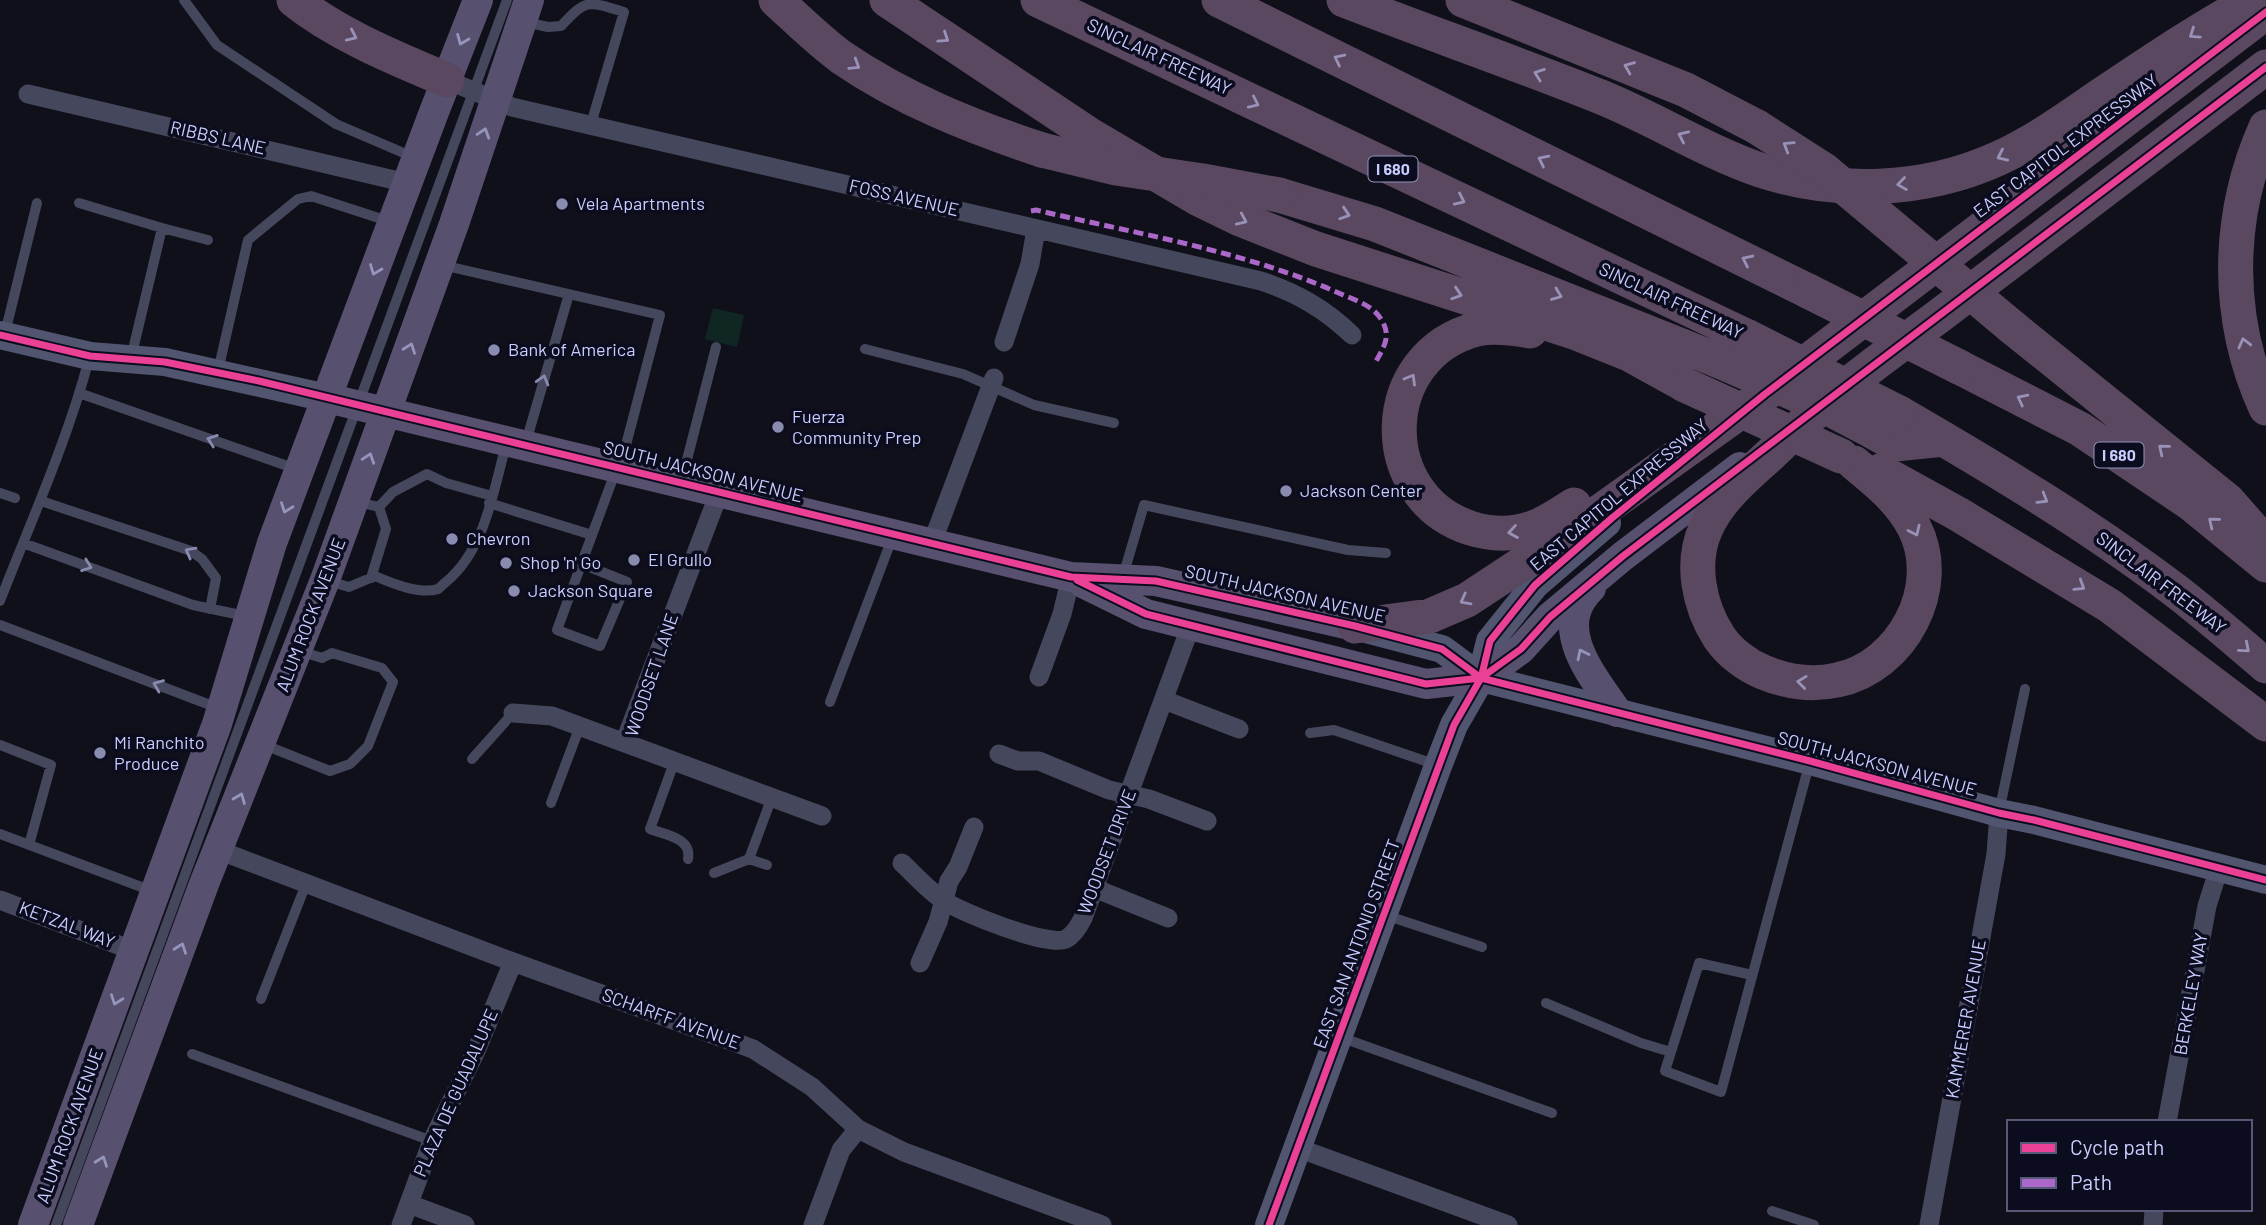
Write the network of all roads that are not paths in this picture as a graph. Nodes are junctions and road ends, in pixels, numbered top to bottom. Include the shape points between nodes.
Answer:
1 (184, 0) edge
2 (294, 0) edge
3 (478, 0) edge
4 (776, 0) edge
5 (887, 0) edge
6 (1038, 0) edge
7 (1219, 0) edge
8 (1344, 0) edge
9 (1464, 0) edge
10 (2253, 0) edge
11 (519, 7) edge
12 (2266, 12) edge
13 (2266, 67) edge
14 (472, 90) junction
15 (28, 94) dead end
16 (591, 124) junction
17 (2266, 127) edge
18 (412, 171) junction
19 (37, 203) dead end
20 (79, 203) dead end
21 (393, 223) junction
22 (162, 228) junction
23 (1035, 229) junction
24 (208, 240) dead end
25 (440, 265) junction
26 (569, 295) junction
27 (1352, 335) dead end
28 (2, 336) edge
29 (1004, 341) dead end
30 (716, 347) dead end
31 (865, 349) dead end
32 (90, 356) junction
33 (131, 359) junction
34 (218, 372) junction
35 (993, 381) junction
36 (1685, 385) junction
37 (79, 393) junction
38 (1765, 394) junction
39 (1832, 397) junction
40 (327, 398) junction
41 (356, 405) junction
42 (2266, 408) edge
43 (385, 412) junction
44 (1114, 423) dead end
45 (1886, 423) junction
46 (516, 443) junction
47 (1848, 459) junction
48 (618, 468) junction
49 (300, 471) junction
50 (681, 483) junction
51 (0, 493) edge
52 (719, 493) junction
53 (15, 498) dead end
54 (490, 499) junction
55 (41, 501) junction
56 (367, 504) junction
57 (894, 534) junction
58 (592, 535) junction
59 (23, 543) junction
60 (932, 544) junction
61 (2266, 545) edge
62 (1386, 553) dead end
63 (1623, 556) junction
64 (582, 564) junction
65 (2266, 565) edge
66 (1071, 577) junction
67 (371, 578) junction
68 (1122, 579) junction
69 (325, 580) junction
70 (0, 601) edge
71 (210, 609) junction
72 (249, 617) junction
73 (0, 625) edge
74 (1191, 625) junction
75 (1355, 626) junction
76 (299, 651) junction
77 (2266, 666) edge
78 (1039, 677) dead end
79 (1481, 678) junction
80 (2025, 690) dead end
81 (1164, 700) junction
82 (830, 702) dead end
83 (222, 710) junction
84 (1617, 712) junction
85 (513, 713) joint
86 (2266, 724) edge
87 (580, 726) junction
88 (1239, 729) dead end
89 (1310, 733) dead end
90 (625, 741) junction
91 (262, 744) junction
92 (0, 745) edge
93 (999, 754) dead end
94 (472, 759) dead end
95 (676, 760) junction
96 (1810, 761) junction
97 (1438, 766) junction
98 (1129, 794) junction
99 (772, 797) junction
100 (551, 803) dead end
101 (1999, 813) junction
102 (822, 816) dead end
103 (1207, 821) dead end
104 (974, 827) dead end
105 (0, 834) edge
106 (29, 845) junction
107 (218, 850) junction
108 (688, 859) dead end
109 (749, 859) junction
110 (902, 863) dead end
111 (767, 865) dead end
112 (2219, 868) junction
113 (714, 873) dead end
114 (2266, 880) edge
115 (306, 884) junction
116 (1094, 888) junction
117 (155, 892) junction
118 (0, 900) edge
119 (943, 901) junction
120 (1384, 915) junction
121 (1168, 918) dead end
122 (1482, 947) dead end
123 (134, 951) junction
124 (513, 962) junction
125 (920, 963) dead end
126 (1752, 975) junction
127 (261, 999) dead end
128 (1546, 1003) dead end
129 (1340, 1037) junction
130 (1671, 1052) junction
131 (192, 1055) dead end
132 (1552, 1113) dead end
133 (2167, 1120) edge
134 (859, 1129) junction
135 (432, 1140) junction
136 (1298, 1148) junction
137 (409, 1204) junction
138 (1772, 1211) dead end
139 (33, 1225) edge
140 (56, 1225) edge
141 (78, 1225) edge
142 (401, 1225) edge
143 (465, 1225) edge
144 (813, 1225) edge
145 (1102, 1225) edge
146 (1269, 1225) edge
147 (1508, 1225) edge
148 (1814, 1225) edge
149 (1929, 1225) edge

1 - 18 lane via 217,45
2 -> 14 highway via 350,36
3 -> 14 main road, ALUM ROCK AVENUE
4 -> 45 highway, bridge via 840,56 989,132 1116,168 1279,195 1375,224 1717,360 1830,410
5 -> 36 highway via 1090,135 1229,214 1316,249 1574,332 1629,354
6 -> 45 highway, SINCLAIR FREEWAY / I 680, bridge via 1748,337
65 -> 7 highway, I 680, bridge via 2190,503 2080,429
10 -> 8 highway via 1997,159 1931,179 1878,187 1819,184 1760,170 1603,98
61 -> 9 highway, bridge via 2228,501 1824,170 1758,127 1686,90
11 - 14 main road, ALUM ROCK AVENUE
11 - 16 lane via 548,27 561,26 577,4 586,1 624,12
12 - 38 highway, EAST CAPITOL EXPRESSWAY
13 - 39 highway
14 - 16 street, FOSS AVENUE via 529,111
14 - 18 main road, ALUM ROCK AVENUE
25 -> 14 main road, ALUM ROCK AVENUE
14 - 41 lane, ALUM ROCK AVENUE
15 - 18 street, RIBBS LANE
16 - 23 street, FOSS AVENUE
42 -> 17 highway via 2240,325 2235,270 2244,191
18 - 21 main road, ALUM ROCK AVENUE
19 - 28 lane
20 - 22 lane
21 - 34 lane via 311,196 298,199 248,240
21 -> 40 main road, ALUM ROCK AVENUE
22 - 24 lane
22 - 33 lane
23 - 27 street, FOSS AVENUE via 1280,288 1320,307
23 - 29 street via 1030,264
25 - 26 lane
43 -> 25 main road, ALUM ROCK AVENUE
46 -> 26 lane
26 - 48 lane via 660,315
28 - 32 main road
30 - 50 lane
31 - 35 lane
32 - 33 main road
32 - 37 lane
33 - 34 main road
34 - 40 main road
35 - 44 lane via 1034,405
35 - 60 street
38 -> 36 highway via 1538,526 1511,533 1487,534 1438,513 1416,486 1400,450 1399,412 1413,374 1444,344 1479,328 1545,333
36 - 47 highway, bridge
49 -> 37 lane
37 - 55 lane
38 -> 75 highway via 1467,600 1430,617
38 - 79 main road, EAST CAPITOL EXPRESSWAY via 1535,585 1490,641
47 -> 39 highway via 1893,497 1916,530 1924,566 1918,609 1893,648 1861,672 1840,680 1793,681 1754,668 1722,642 1712,625 1699,585 1700,546 1706,528 1732,490
39 - 63 main road
40 - 41 main road, SOUTH JACKSON AVENUE
40 - 49 main road, ALUM ROCK AVENUE
41 - 43 main road, SOUTH JACKSON AVENUE
41 - 140 lane, ALUM ROCK AVENUE
43 - 46 main road, SOUTH JACKSON AVENUE
56 -> 43 main road, ALUM ROCK AVENUE
45 -> 77 highway, SINCLAIR FREEWAY / I 680 via 1944,439 2060,510 2177,592
46 - 48 main road, SOUTH JACKSON AVENUE
46 - 54 lane
47 -> 86 highway via 1874,467 1934,500 2087,591
48 - 50 main road, SOUTH JACKSON AVENUE
48 - 58 lane
49 -> 72 main road, ALUM ROCK AVENUE
50 - 52 main road, SOUTH JACKSON AVENUE
51 - 53 lane
52 - 57 main road, SOUTH JACKSON AVENUE
52 - 90 street, WOODSET LANE
54 - 56 lane via 427,474
54 - 58 lane
54 - 67 lane via 473,551 437,589 405,589
55 - 59 lane
71 -> 55 lane via 216,578 191,551
56 - 67 lane via 386,529
56 - 69 main road, ALUM ROCK AVENUE
57 - 60 main road, SOUTH JACKSON AVENUE
57 - 82 lane
58 - 64 lane
59 - 70 lane
59 -> 71 lane
60 - 66 main road, SOUTH JACKSON AVENUE
62 - 68 lane via 1348,550 1144,505
63 - 79 main road via 1550,617 1521,649
84 -> 63 main road via 1581,656 1572,633 1574,615 1585,593
64 - 64 lane via 627,582 600,646 557,630
66 - 68 main road, SOUTH JACKSON AVENUE
66 - 74 main road, SOUTH JACKSON AVENUE via 1146,614
66 - 78 street
67 - 69 lane via 349,587
68 - 75 main road, SOUTH JACKSON AVENUE via 1156,581
69 - 76 main road, ALUM ROCK AVENUE
71 - 72 lane
72 - 83 main road, ALUM ROCK AVENUE
83 -> 73 lane
74 - 79 main road, SOUTH JACKSON AVENUE via 1426,684
74 - 81 street, WOODSET DRIVE
75 - 79 main road, SOUTH JACKSON AVENUE via 1442,649
76 - 91 main road, ALUM ROCK AVENUE
76 - 91 lane via 322,658 332,653 373,664 393,682 368,746 350,764 330,771
79 - 84 main road, SOUTH JACKSON AVENUE
79 - 97 main road, EAST SAN ANTONIO STREET via 1454,725
80 - 101 lane
81 - 88 street
81 - 98 street, WOODSET DRIVE
83 - 117 main road, ALUM ROCK AVENUE
84 - 96 main road, SOUTH JACKSON AVENUE
85 - 87 street via 552,716
85 - 94 lane
87 - 90 street
87 - 100 lane
89 - 97 lane via 1334,730
90 - 95 street, WOODSET LANE
107 -> 91 main road, ALUM ROCK AVENUE
92 - 106 lane via 51,765
93 - 98 street via 1018,761 1039,761
95 - 99 street, WOODSET LANE
95 - 108 lane via 650,829 683,842
96 - 101 main road, SOUTH JACKSON AVENUE
96 - 126 lane
97 - 120 main road, EAST SAN ANTONIO STREET
98 - 103 street
98 - 116 street, WOODSET DRIVE
99 - 102 street, WOODSET LANE
99 - 109 lane
101 - 112 main road, SOUTH JACKSON AVENUE
101 - 149 street, KAMMERER AVENUE via 1996,854
104 - 119 street
105 - 106 lane
106 - 117 lane
107 - 115 street, SCHARFF AVENUE
141 -> 107 main road, ALUM ROCK AVENUE
109 - 111 lane
109 - 113 lane
110 - 119 street, WOODSET DRIVE
112 - 114 main road, SOUTH JACKSON AVENUE
112 - 133 street, BERKELEY WAY via 2207,906
115 - 124 street, SCHARFF AVENUE
115 - 127 lane
116 - 119 street, WOODSET DRIVE via 1076,931 1065,940 1036,938
116 - 121 street
117 - 123 main road, ALUM ROCK AVENUE
118 - 123 street, KETZAL WAY
119 - 125 street
120 - 122 lane
120 - 129 main road, EAST SAN ANTONIO STREET
123 -> 139 main road, ALUM ROCK AVENUE
124 - 134 street, SCHARFF AVENUE via 753,1049 812,1087
124 - 135 street, PLAZA DE GUADALUPE
126 - 130 lane via 1699,962
126 - 130 lane via 1721,1092 1665,1071
128 - 130 lane via 1640,1044
129 - 132 lane
129 - 136 main road, EAST SAN ANTONIO STREET
131 - 135 lane
134 - 144 street via 841,1150
134 - 145 street, SCHARFF AVENUE via 904,1152
135 - 137 street, PLAZA DE GUADALUPE
136 - 146 main road, EAST SAN ANTONIO STREET
136 - 147 street
137 - 142 street, PLAZA DE GUADALUPE
137 - 143 street
138 - 148 lane

